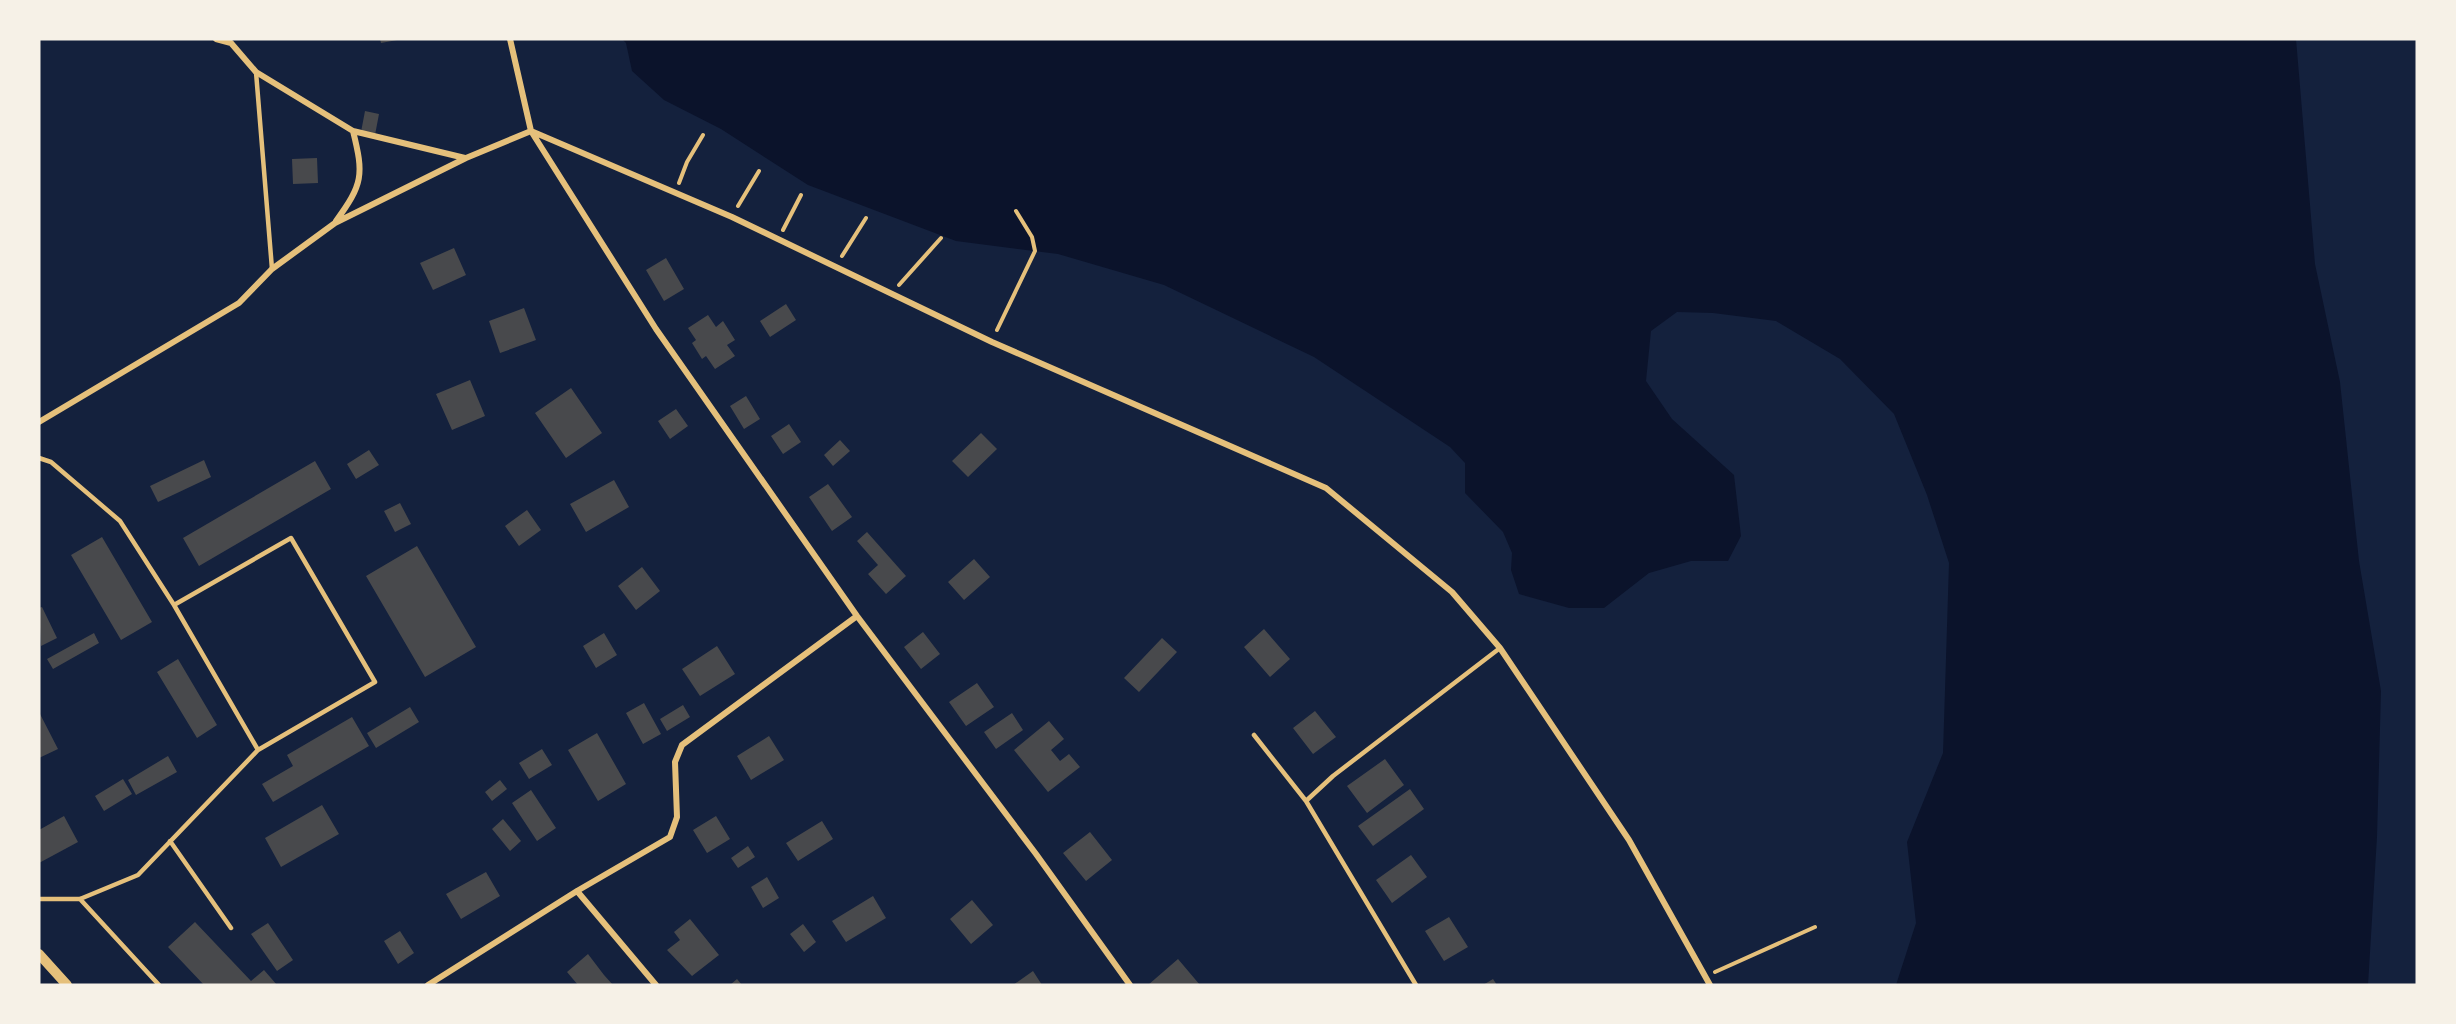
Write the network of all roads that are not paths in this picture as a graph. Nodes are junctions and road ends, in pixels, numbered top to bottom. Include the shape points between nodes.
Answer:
1 (216, 39) edge
2 (510, 39) edge
3 (256, 72) junction
4 (353, 131) junction
5 (531, 131) junction
6 (466, 158) junction
7 (335, 223) junction
8 (272, 269) junction
9 (39, 422) edge
10 (39, 458) edge
11 (174, 605) junction
12 (857, 616) junction
13 (1500, 648) junction
14 (1254, 735) dead end
15 (258, 750) junction
16 (1306, 801) junction
17 (171, 841) junction
18 (577, 891) junction
19 (39, 899) edge
20 (81, 899) junction
21 (231, 928) dead end
22 (39, 954) edge
23 (67, 985) edge
24 (159, 985) edge
25 (428, 985) edge
26 (656, 985) edge
27 (1130, 985) edge
28 (1416, 985) edge
29 (1710, 985) edge

1 - 3 street via 231,43
2 - 5 street
3 - 4 street
3 - 8 lane
4 - 6 street
4 - 7 street via 360,157 360,177 354,196
5 - 6 street
5 - 12 street via 656,329
5 - 13 street via 779,238 992,342 1326,488 1452,592
6 - 7 street
7 - 8 street
8 - 9 street via 238,303
10 - 11 lane via 51,462 120,522
11 - 15 lane
11 - 15 lane via 291,538 375,682
12 - 18 street via 682,745 675,762 677,818 670,837
12 - 27 street
13 - 16 lane
13 - 29 street via 1629,840
14 - 16 lane
15 - 17 lane
16 - 28 lane
17 - 20 lane via 138,876
17 - 21 lane
18 - 25 street
18 - 26 street
19 - 20 lane
20 - 24 lane
22 - 23 street

